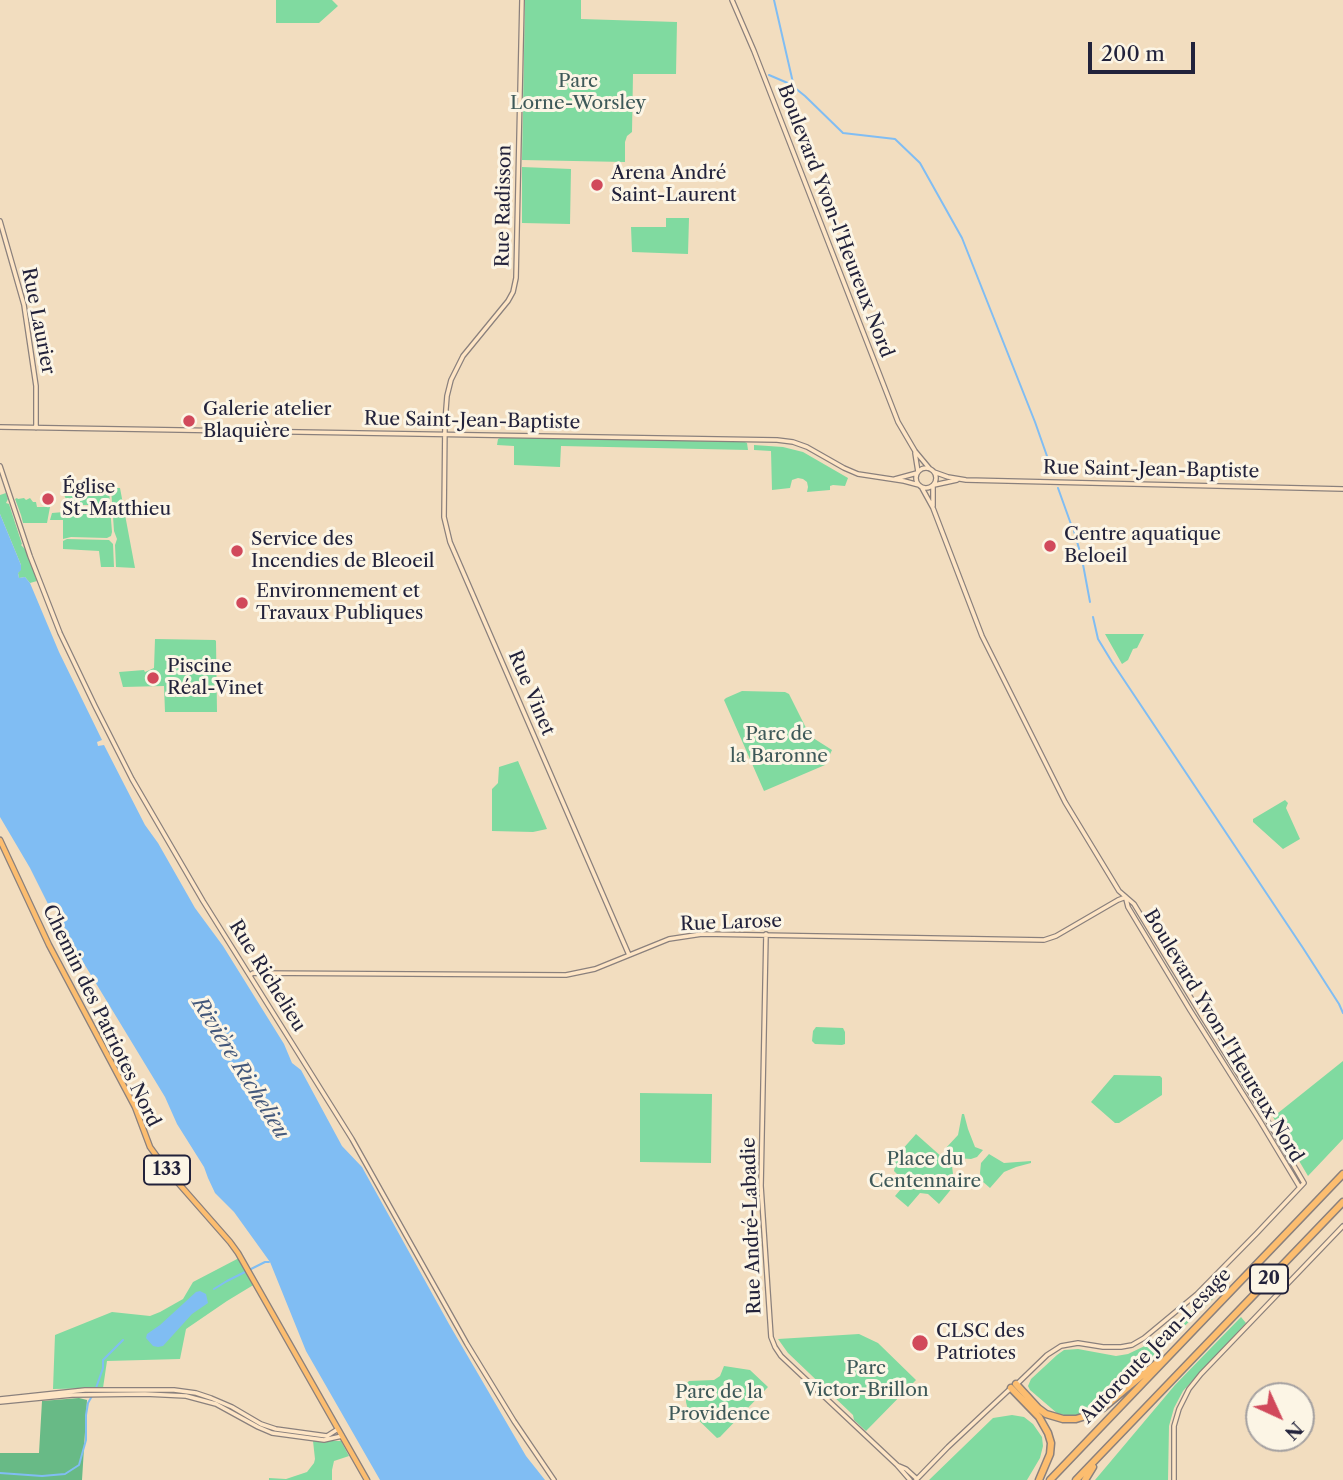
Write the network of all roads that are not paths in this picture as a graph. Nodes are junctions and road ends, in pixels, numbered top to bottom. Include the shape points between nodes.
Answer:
1 (522, 0) edge
2 (732, 0) edge
3 (0, 221) edge
4 (0, 428) edge
5 (36, 428) junction
6 (445, 434) junction
7 (915, 451) junction
8 (0, 466) edge
9 (932, 470) junction
10 (918, 472) junction
11 (893, 479) junction
12 (959, 480) junction
13 (933, 485) junction
14 (921, 486) junction
15 (1343, 489) edge
16 (933, 508) junction
17 (0, 840) edge
18 (1126, 897) junction
19 (766, 934) junction
20 (629, 955) junction
21 (250, 975) junction
22 (1343, 1174) edge
23 (1299, 1187) junction
24 (1343, 1202) edge
25 (1343, 1226) edge
26 (1181, 1343) junction
27 (1013, 1386) junction
28 (0, 1401) edge
29 (338, 1429) junction
30 (342, 1436) junction
31 (1101, 1454) junction
32 (897, 1465) junction
33 (367, 1480) edge
34 (554, 1480) edge
35 (910, 1480) edge
36 (917, 1480) edge
37 (1039, 1480) edge
38 (1051, 1480) edge
39 (1076, 1480) edge
40 (1085, 1480) edge
41 (1174, 1480) edge

1 - 6 street, Rue Radisson via 516,282 508,301 453,373
2 - 7 street, Boulevard Yvon-l'Heureux Nord via 896,418
3 - 5 street, Rue Laurier via 24,305 36,389
4 - 5 street, Rue Saint-Jean-Baptiste
5 - 6 street, Rue Saint-Jean-Baptiste
6 - 11 street, Rue Saint-Jean-Baptiste via 782,440 805,446 858,474
6 - 20 street, Rue Vinet via 447,534
7 - 9 street, Boulevard Yvon-l'Heureux Nord
7 - 10 street, Boulevard Yvon-l'Heureux Nord
8 - 21 street, Rue Richelieu via 55,621 95,706 152,814
9 - 10 street
9 - 12 street, Rue Saint-Jean-Baptiste
9 - 13 street
10 - 11 street, Rue Saint-Jean-Baptiste
10 - 14 street via 916,480
11 - 14 street, Rue Saint-Jean-Baptiste
12 - 13 street, Rue Saint-Jean-Baptiste
12 - 15 street, Rue Saint-Jean-Baptiste
13 - 14 street
13 - 16 street, Boulevard Yvon-l'Heureux Nord
14 - 16 street, Boulevard Yvon-l'Heureux Nord
16 - 18 street, Boulevard Yvon-l'Heureux Nord via 986,645 1070,811
17 - 29 main road, Chemin des Patriotes Nord / 133 via 49,945 135,1107 150,1147 230,1242
18 - 19 street, Rue Larose via 1044,940
18 - 23 street, Boulevard Yvon-l'Heureux Nord via 1128,908
18 - 23 street, Boulevard Yvon-l'Heureux Nord via 1266,1118 1304,1183
19 - 20 street, Rue Larose via 685,936
19 - 32 street, Rue André-Labadie via 761,1186 770,1334 782,1356
20 - 21 street, Rue Larose via 589,971 554,976
21 - 34 street, Rue Richelieu via 348,1131 467,1344
22 - 26 highway, Autoroute Jean-Lesage / 20
23 - 27 street via 1193,1298 1147,1336 1121,1347 1061,1346
24 - 31 highway, Autoroute Jean-Lesage / 20
25 - 41 street via 1189,1389 1174,1426
26 - 27 highway via 1112,1401 1082,1418 1067,1420 1046,1414
26 - 38 highway, Autoroute Jean-Lesage / 20
27 - 36 street
27 - 37 highway via 1048,1431 1050,1451
28 - 29 street via 85,1390 174,1390 211,1398 276,1429 327,1436
28 - 30 street via 72,1395 186,1396 216,1404 272,1433 324,1440
29 - 30 main road, Chemin des Patriotes Nord / 133
30 - 33 main road, Chemin des Patriotes Nord / 133
31 - 39 highway, Autoroute Jean-Lesage / 20
31 - 40 highway
32 - 35 street, Rue André-Labadie
32 - 36 street, Rue André-Labadie

